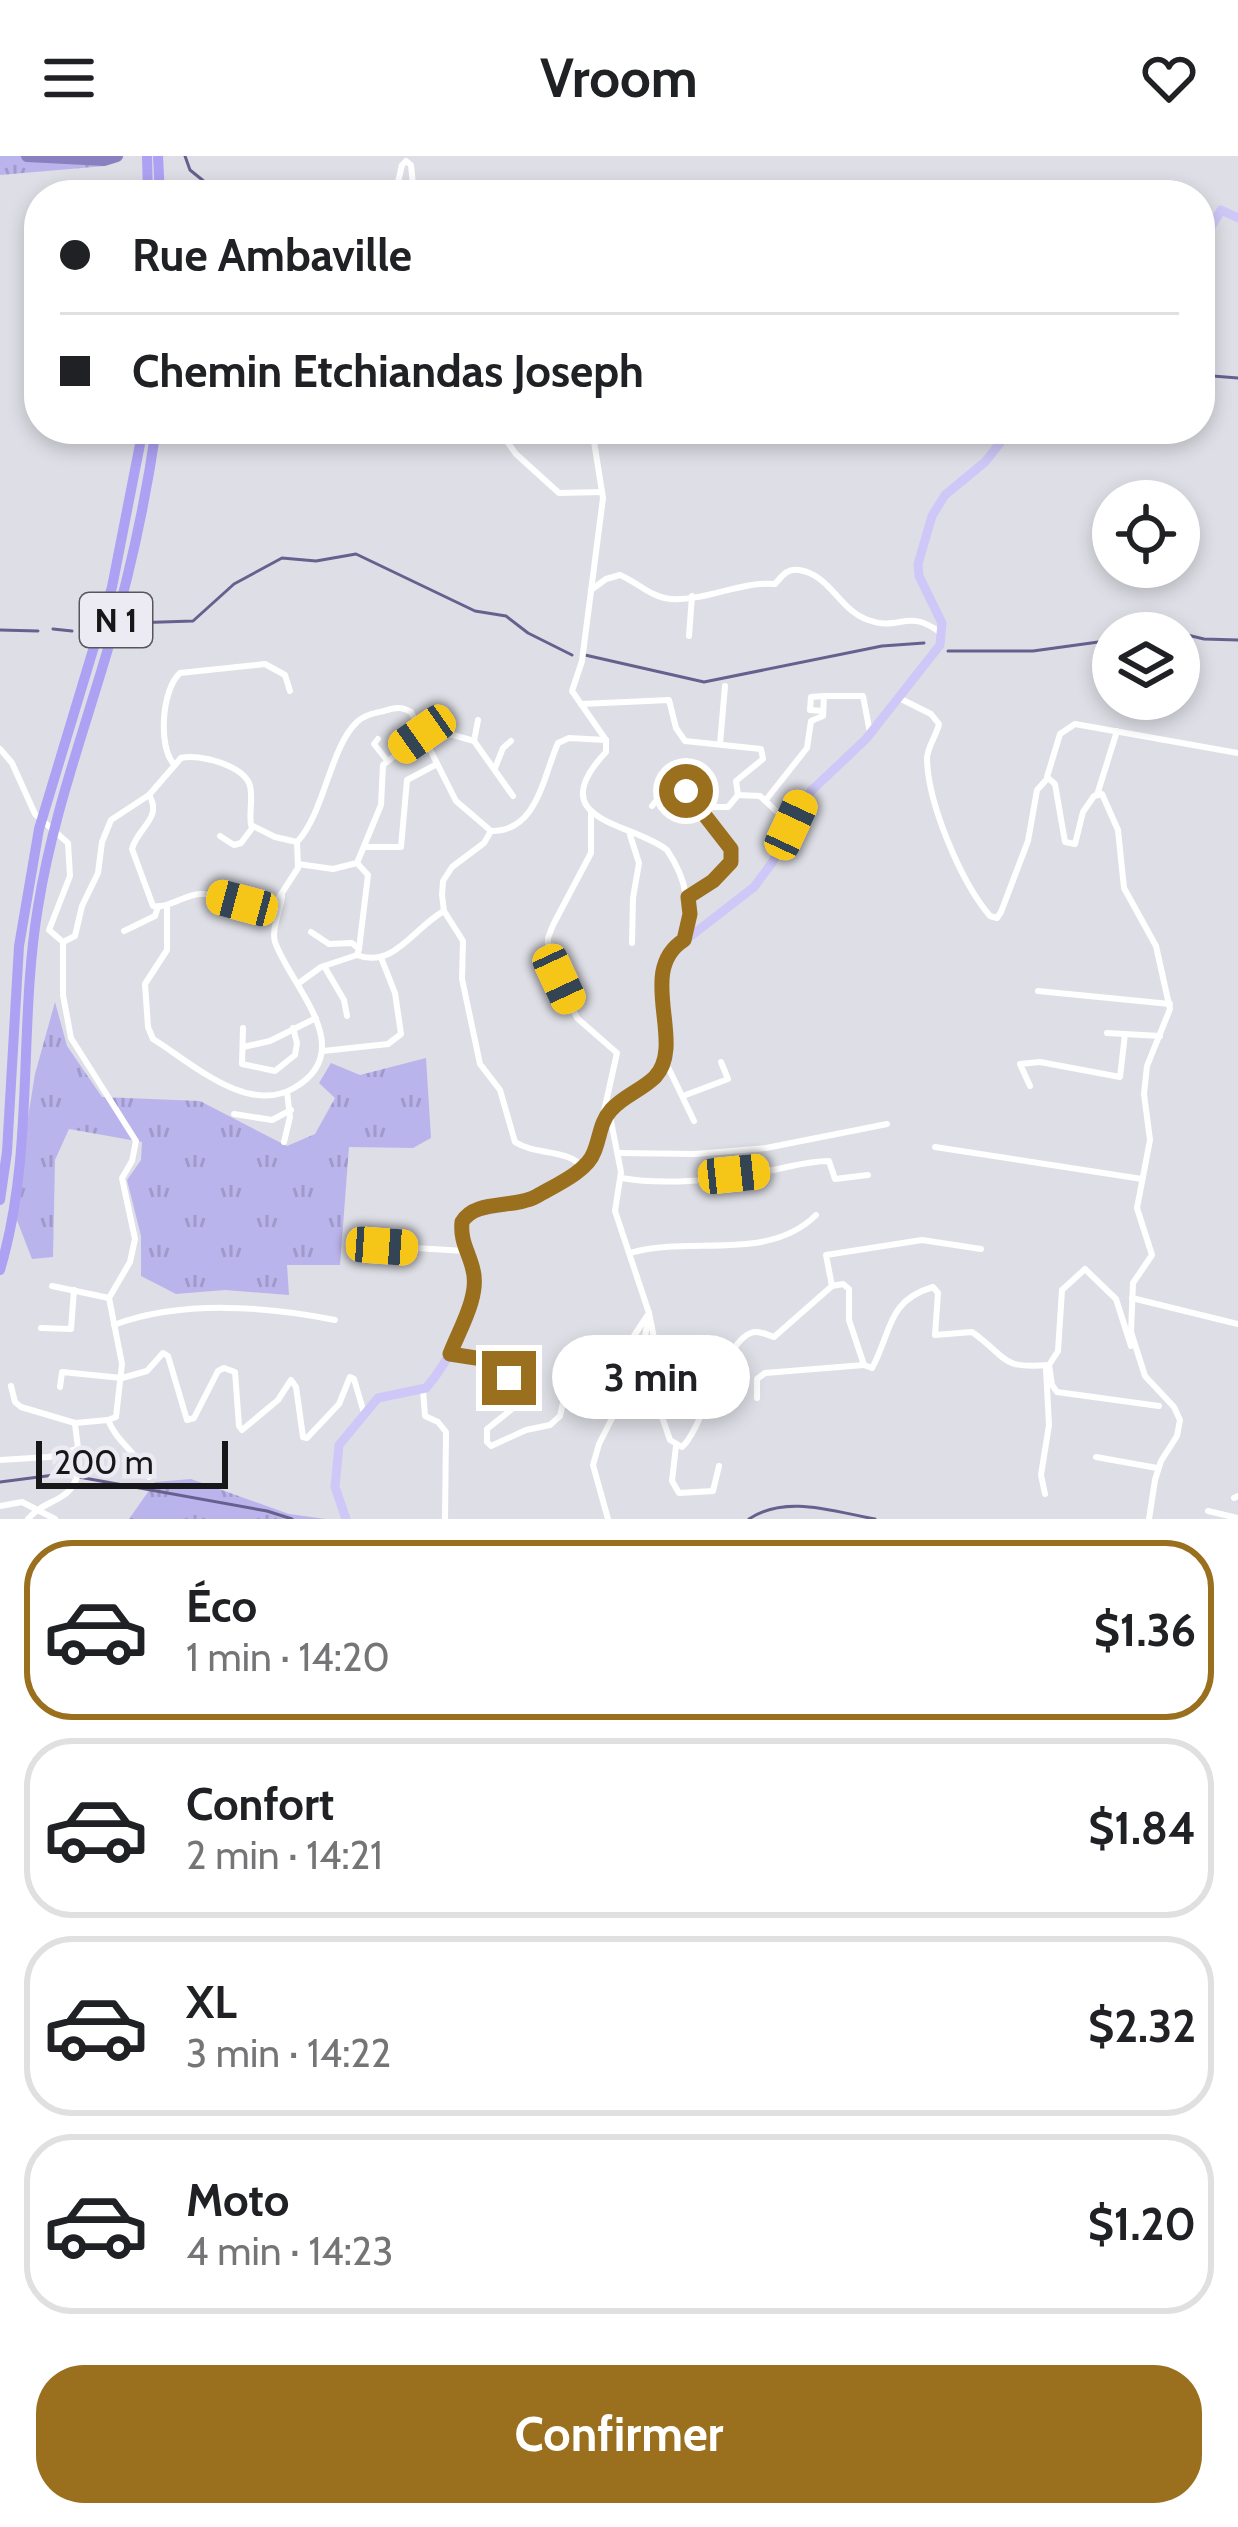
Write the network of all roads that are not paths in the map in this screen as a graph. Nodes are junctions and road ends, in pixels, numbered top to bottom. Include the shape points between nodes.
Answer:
1 (398, 180) edge
2 (412, 180) edge
3 (1238, 218) edge
4 (1215, 220) edge
5 (140, 444) edge
6 (154, 444) edge
7 (509, 444) edge
8 (594, 444) edge
9 (1000, 444) edge
10 (602, 492) junction
11 (591, 590) junction
12 (692, 596) junction
13 (943, 634) junction
14 (689, 636) dead end
15 (725, 686) dead end
16 (290, 691) dead end
17 (899, 698) junction
18 (581, 704) junction
19 (478, 721) dead end
20 (1117, 730) junction
21 (870, 734) junction
22 (423, 735) junction
23 (377, 740) dead end
24 (606, 740) junction
25 (474, 741) junction
26 (511, 741) dead end
27 (720, 744) junction
28 (0, 749) edge
29 (1238, 753) edge
30 (386, 759) junction
31 (173, 763) junction
32 (437, 764) junction
33 (495, 768) junction
34 (1048, 778) junction
35 (738, 795) junction
36 (1097, 795) junction
37 (148, 796) junction
38 (513, 796) dead end
39 (765, 801) junction
40 (652, 806) dead end
41 (700, 807) junction
42 (591, 811) junction
43 (791, 825) junction
44 (253, 827) junction
45 (49, 831) junction
46 (490, 831) junction
47 (630, 835) junction
48 (220, 836) dead end
49 (297, 842) junction
50 (366, 847) junction
51 (357, 863) junction
52 (298, 864) junction
53 (282, 896) junction
54 (688, 897) junction
55 (162, 907) junction
56 (444, 911) junction
57 (124, 931) dead end
58 (311, 932) dead end
59 (684, 940) junction
60 (63, 942) junction
61 (632, 943) dead end
62 (358, 952) junction
63 (382, 960) junction
64 (324, 966) junction
65 (298, 983) junction
66 (1038, 991) dead end
67 (1169, 1004) junction
68 (347, 1016) dead end
69 (316, 1018) junction
70 (243, 1028) dead end
71 (293, 1028) junction
72 (1107, 1033) dead end
73 (1125, 1034) junction
74 (1160, 1036) junction
75 (243, 1047) junction
76 (323, 1051) junction
77 (721, 1062) dead end
78 (663, 1064) junction
79 (1030, 1086) dead end
80 (287, 1092) junction
81 (683, 1096) junction
82 (291, 1110) junction
83 (608, 1113) junction
84 (234, 1114) dead end
85 (694, 1121) dead end
86 (886, 1124) dead end
87 (600, 1132) junction
88 (943, 1138) dead end
89 (284, 1142) dead end
90 (619, 1154) junction
91 (584, 1167) junction
92 (868, 1175) dead end
93 (621, 1178) junction
94 (1142, 1179) junction
95 (0, 1200) edge
96 (816, 1215) dead end
97 (348, 1244) dead end
98 (981, 1249) dead end
99 (465, 1251) junction
100 (630, 1253) junction
101 (0, 1270) edge
102 (52, 1286) dead end
103 (832, 1286) junction
104 (74, 1290) junction
105 (109, 1298) junction
106 (1132, 1298) junction
107 (649, 1313) junction
108 (334, 1320) dead end
109 (1238, 1324) edge
110 (114, 1325) junction
111 (41, 1328) dead end
112 (1135, 1350) junction
113 (450, 1354) junction
114 (1048, 1365) junction
115 (864, 1366) junction
116 (122, 1378) junction
117 (10, 1386) dead end
118 (60, 1387) dead end
119 (423, 1390) junction
120 (757, 1398) dead end
121 (1159, 1406) dead end
122 (364, 1413) junction
123 (108, 1420) junction
124 (76, 1423) junction
125 (676, 1446) junction
126 (77, 1449) junction
127 (1096, 1457) dead end
128 (0, 1460) edge
129 (718, 1466) dead end
130 (1159, 1468) junction
131 (149, 1477) dead end
132 (1045, 1494) dead end
133 (0, 1506) edge
134 (34, 1510) junction
135 (1208, 1510) dead end
136 (1238, 1518) edge
137 (28, 1519) edge
138 (55, 1519) edge
139 (346, 1519) edge
140 (446, 1519) edge
141 (608, 1519) edge
142 (1149, 1519) edge

1 - 2 street via 406,161
3 - 4 main road via 1221,210
5 - 45 highway, N 1 via 112,587 45,802
6 - 45 highway, N 1 via 124,592
7 - 10 street via 559,493
8 - 10 street
9 - 13 main road via 932,516 918,564
10 - 11 street
11 - 12 street via 620,575 669,599
11 - 18 street via 572,684
12 - 13 street via 775,584 795,569 828,584 849,611 871,622 922,620
12 - 14 street
13 - 17 main road
15 - 27 street
16 - 31 street via 285,675 265,664 180,673 169,687 164,749
17 - 21 main road
17 - 34 street via 940,724 927,764 940,820 993,918 1006,902 1037,790
18 - 24 street
18 - 27 street via 669,700 680,737
19 - 25 street
20 - 29 street
20 - 34 street via 1065,727
20 - 36 street
21 - 39 street via 862,696 824,697 807,748
21 - 43 main road via 811,790
22 - 25 street
22 - 30 street
22 - 32 street
22 - 49 street via 400,707 357,722
23 - 30 street
24 - 42 street via 584,781
24 - 46 street via 558,743 534,806 505,832
25 - 33 street
26 - 33 street
27 - 35 street via 765,754 736,781
28 - 45 street
30 - 50 street
31 - 37 street
31 - 44 street via 204,757 248,779
32 - 46 street via 463,810
32 - 50 street via 406,780 401,847
33 - 38 street
34 - 36 street via 1064,842 1075,844
35 - 39 street
35 - 41 street via 728,808
36 - 67 street via 1115,819 1124,888 1156,946
37 - 55 street via 154,814 132,849 148,901
37 - 60 street via 111,820 75,936
39 - 43 street
40 - 41 street via 659,796 668,803 686,791
41 - 54 street via 731,849 731,862
42 - 47 street
42 - 87 street via 591,853 548,952 577,1018 617,1053
43 - 59 main road via 754,886
44 - 48 street via 234,845
44 - 49 street
45 - 60 street via 68,843 70,876 49,930
45 - 95 highway, N 1 via 19,946
45 - 101 highway, N 1 via 31,953 21,1152
46 - 56 street via 443,881
47 - 54 street via 667,850
47 - 61 street via 639,862
49 - 52 street
50 - 51 street
51 - 52 street
51 - 62 street via 368,874
52 - 53 street
53 - 55 street via 242,903 205,894
53 - 65 street via 275,942
54 - 59 street
55 - 57 street
55 - 80 street via 167,950 145,984 153,1039 236,1090
56 - 63 street
56 - 91 street via 463,941 462,980 480,1064 500,1090 515,1142
58 - 62 street
59 - 78 main road via 663,971
60 - 105 street via 70,1038 136,1141 122,1178 134,1250
62 - 63 street
62 - 64 street
63 - 76 street via 401,1034 388,1044
64 - 65 street
64 - 68 street
65 - 69 street
66 - 67 street
67 - 74 street
69 - 71 street
69 - 76 street
70 - 75 street
71 - 75 street
71 - 75 street via 295,1055 274,1071 242,1064
72 - 73 street
73 - 74 street
73 - 79 street via 1120,1076 1020,1064
74 - 94 street via 1144,1094 1150,1140
76 - 80 street via 313,1075
77 - 81 street via 728,1079
78 - 81 street
78 - 83 main road
80 - 82 street
81 - 85 street
82 - 84 street via 272,1120
82 - 89 street
83 - 87 main road
83 - 90 street
86 - 90 street via 766,1148
87 - 91 main road
88 - 94 street via 939,1148
90 - 93 street
91 - 99 main road via 521,1204 467,1214
92 - 93 street via 836,1179 829,1161 806,1161 654,1182
93 - 100 street via 615,1211
94 - 106 street via 1137,1208 1152,1255
96 - 100 street via 778,1238
97 - 99 street
98 - 103 street via 922,1240 826,1255
99 - 113 main road via 473,1292
100 - 107 street
102 - 104 street
103 - 115 street via 849,1289
103 - 125 street via 774,1337 743,1336 689,1442
104 - 105 street
104 - 111 street via 71,1329
105 - 110 street
106 - 109 street
106 - 112 street
107 - 113 street via 626,1348 573,1385 550,1425 491,1446 487,1430 512,1409 506,1365
107 - 125 street via 652,1388
107 - 141 street via 641,1361 593,1466
108 - 110 street via 208,1310
110 - 116 street
112 - 114 street via 1116,1299 1085,1269 1062,1289 1058,1351
112 - 130 street via 1180,1420
113 - 119 main road
114 - 115 street via 1009,1364 972,1332 934,1335 934,1287 908,1297 877,1361
114 - 121 street via 1057,1392
114 - 132 street
115 - 120 street via 766,1373 757,1379
116 - 118 street via 62,1372
116 - 122 street via 166,1354 190,1421 218,1371 230,1369 242,1430 292,1380 307,1438 339,1404 350,1377
116 - 123 street via 116,1417
117 - 124 street via 21,1407
119 - 122 main road via 383,1396
119 - 140 street via 424,1416 446,1432
122 - 139 main road via 336,1452 335,1487
123 - 124 street
123 - 131 street
124 - 126 street
125 - 129 street via 672,1481 680,1492 713,1490
126 - 128 street
126 - 134 street via 71,1491
127 - 130 street
130 - 142 street
133 - 134 street via 18,1502
134 - 137 street
134 - 138 street
135 - 136 street

